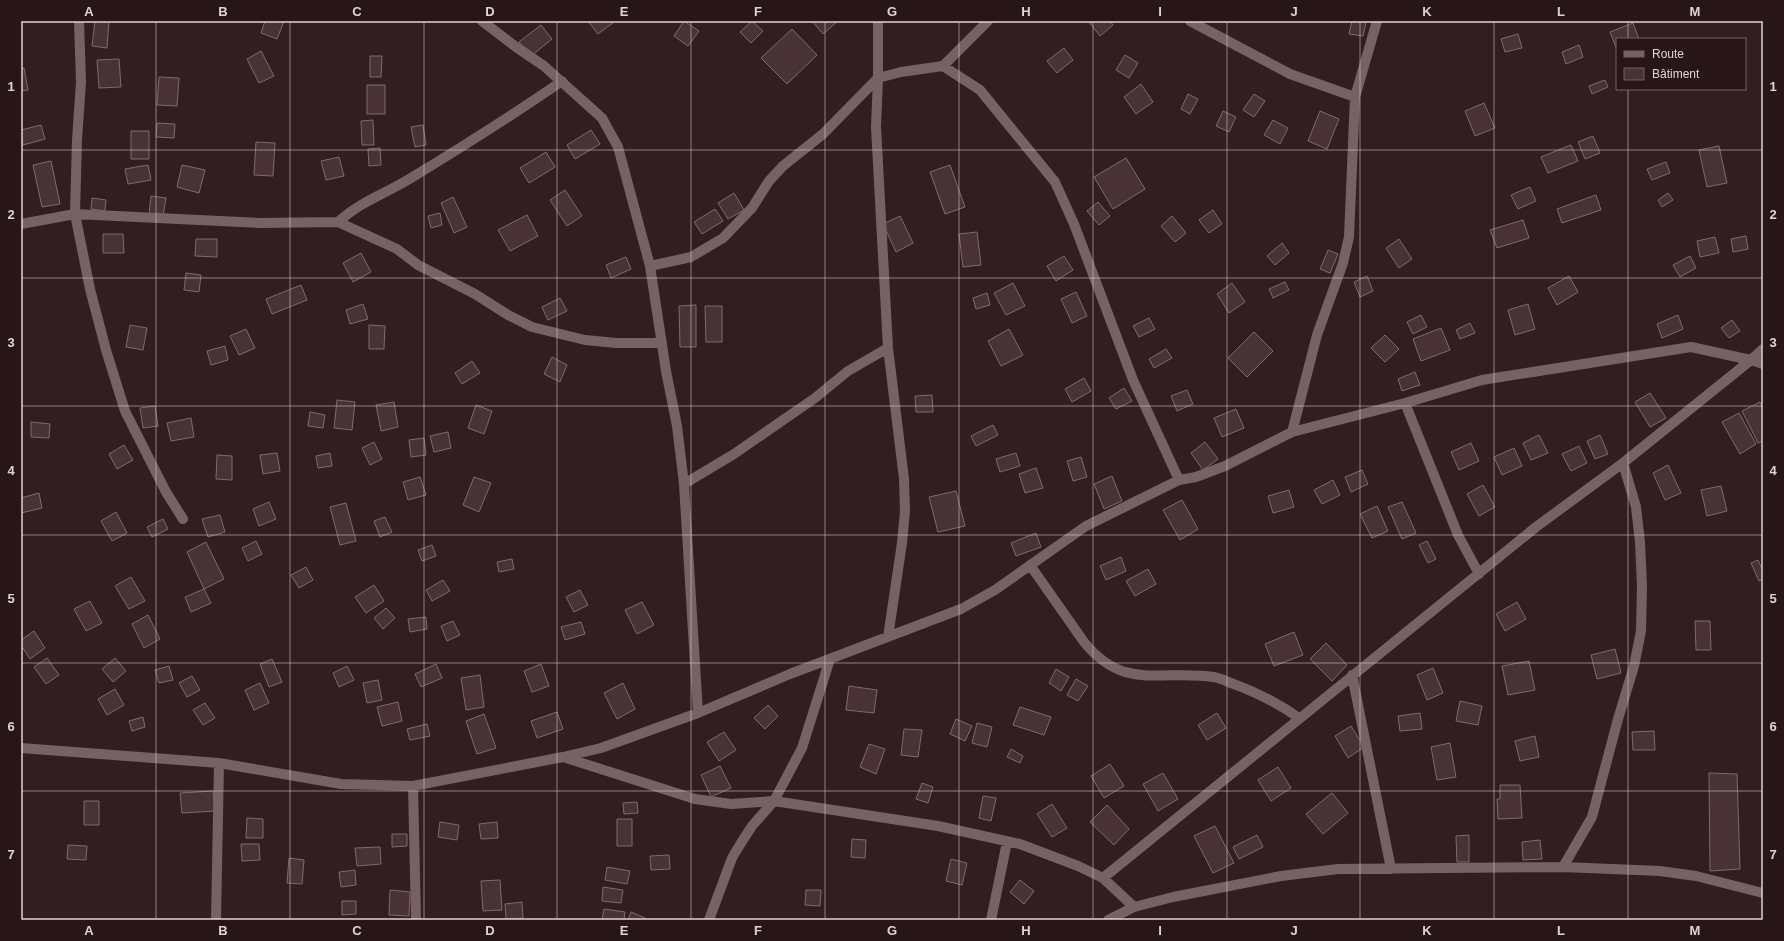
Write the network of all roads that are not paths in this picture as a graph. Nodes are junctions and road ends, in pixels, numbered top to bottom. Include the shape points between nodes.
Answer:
1 (79, 21) edge
2 (482, 21) edge
3 (878, 21) edge
4 (988, 21) edge
5 (1190, 21) edge
6 (1377, 21) edge
7 (943, 66) junction
8 (878, 78) junction
9 (562, 81) junction
10 (1355, 97) junction
11 (75, 214) junction
12 (338, 222) junction
13 (21, 224) edge
14 (650, 266) junction
15 (662, 343) junction
16 (888, 348) junction
17 (1763, 348) edge
18 (1752, 360) junction
19 (1763, 364) edge
20 (1405, 403) junction
21 (1292, 432) junction
22 (1623, 463) junction
23 (1179, 480) junction
24 (684, 484) junction
25 (183, 519) dead end
26 (1030, 565) junction
27 (1479, 574) junction
28 (888, 636) junction
29 (830, 659) junction
30 (1352, 675) junction
31 (698, 713) junction
32 (1299, 718) junction
33 (21, 748) edge
34 (563, 757) junction
35 (218, 763) junction
36 (413, 786) junction
37 (774, 801) junction
38 (1007, 842) junction
39 (1563, 867) junction
40 (1391, 868) junction
41 (1103, 878) junction
42 (1763, 893) edge
43 (1134, 907) junction
44 (216, 920) edge
45 (416, 920) edge
46 (710, 920) edge
47 (991, 920) edge
48 (1108, 920) edge

1 - 11 street via 81,82
2 - 9 street
3 - 8 street
4 - 7 street
5 - 10 street via 1290,74
6 - 10 street
7 - 8 street
7 - 23 street via 980,90 1055,182 1074,224 1133,380
8 - 14 street via 823,134 783,166 769,181 752,208 723,238 691,257
8 - 16 street via 876,127
9 - 12 street via 507,119 409,179 351,210
9 - 14 street via 602,118 618,148
10 - 21 street via 1349,237 1343,263 1317,335
11 - 12 street via 258,223
11 - 13 street
11 - 25 street via 90,289 125,411 166,492
12 - 15 street via 397,249 418,265 532,326 585,340
14 - 15 street
15 - 24 street via 678,426
16 - 24 street via 848,371 815,398 734,454
16 - 28 street via 904,479 905,512
17 - 18 street
18 - 19 street
18 - 20 street via 1690,347 1482,380
18 - 22 street
20 - 21 street
20 - 27 street via 1458,535
21 - 23 street via 1225,466 1196,477
22 - 27 street via 1536,527
22 - 39 street via 1636,507 1640,542 1641,631 1634,666 1592,817
23 - 26 street via 1086,526
24 - 31 street
26 - 28 street via 995,590 961,609
26 - 32 street via 1084,642 1111,667 1130,674 1215,677 1252,690
27 - 30 street
28 - 29 street
29 - 31 street
29 - 37 street via 802,748
30 - 32 street
30 - 40 street
31 - 34 street via 601,748
32 - 41 street
33 - 35 street
34 - 36 street
34 - 37 street via 695,799 731,804
35 - 36 street via 341,784
35 - 44 street
36 - 45 street
37 - 38 street via 938,826
37 - 46 street via 752,826 732,858
38 - 41 street via 1020,844
38 - 47 street
39 - 40 street
39 - 42 street via 1660,871 1696,876
40 - 43 street via 1338,869 1281,876
41 - 43 street
43 - 48 street

